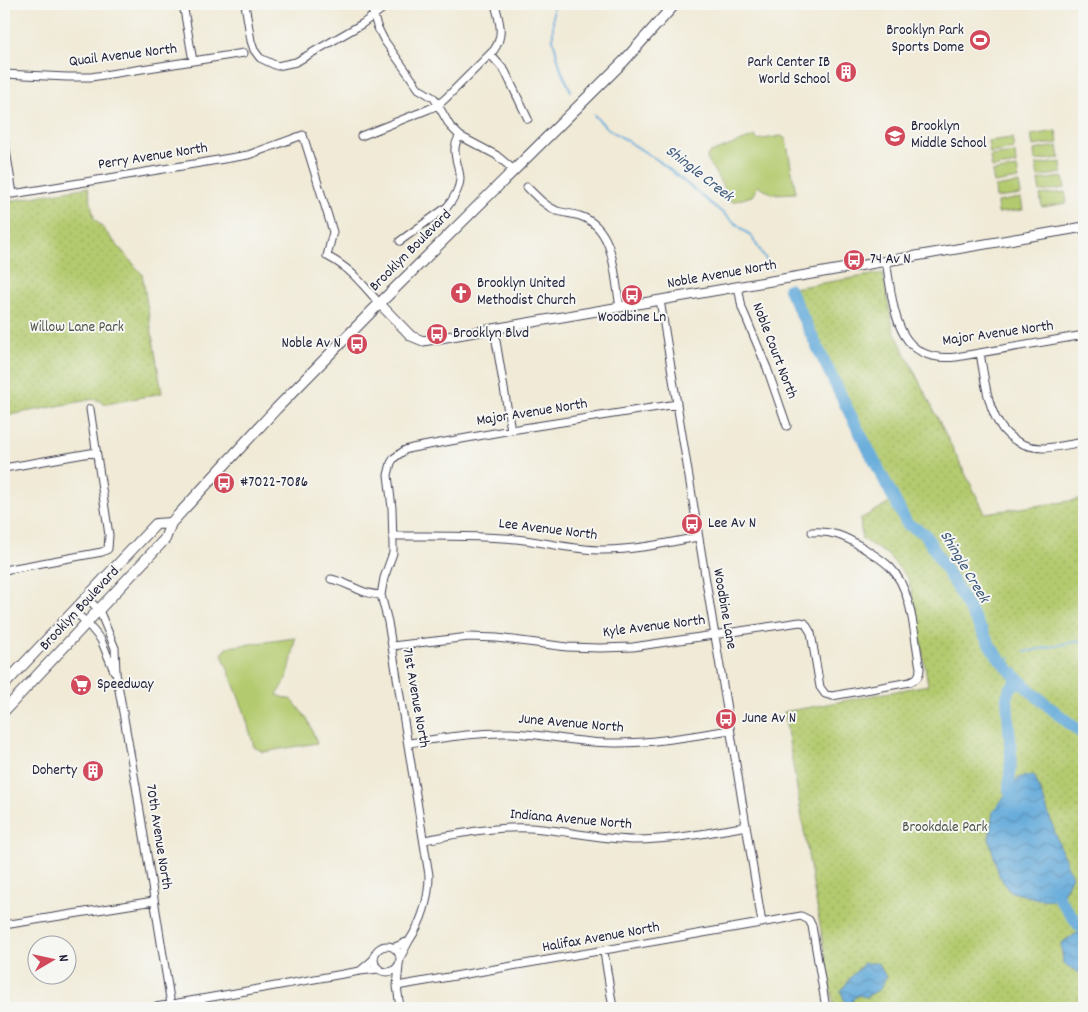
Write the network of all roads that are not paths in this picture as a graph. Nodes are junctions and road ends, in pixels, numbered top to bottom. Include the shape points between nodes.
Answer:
1 (183, 4) edge
2 (246, 4) edge
3 (370, 4) edge
4 (389, 4) edge
5 (495, 4) edge
6 (674, 4) edge
7 (374, 16) junction
8 (244, 53) dead end
9 (490, 54) junction
10 (192, 61) junction
11 (4, 74) edge
12 (438, 105) junction
13 (528, 119) dead end
14 (361, 136) dead end
15 (460, 136) junction
16 (4, 138) edge
17 (514, 170) junction
18 (526, 187) dead end
19 (4, 193) edge
20 (13, 194) junction
21 (1084, 227) edge
22 (400, 241) dead end
23 (886, 261) junction
24 (738, 286) junction
25 (660, 300) junction
26 (380, 304) junction
27 (620, 307) junction
28 (494, 329) junction
29 (1084, 335) edge
30 (980, 354) junction
31 (677, 404) junction
32 (90, 410) dead end
33 (787, 426) dead end
34 (510, 430) junction
35 (1084, 442) edge
36 (96, 452) junction
37 (394, 458) joint
38 (4, 468) edge
39 (172, 523) junction
40 (812, 532) dead end
41 (393, 536) junction
42 (698, 537) junction
43 (4, 570) edge
44 (331, 579) dead end
45 (381, 595) junction
46 (86, 597) junction
47 (99, 610) junction
48 (74, 611) junction
49 (87, 623) junction
50 (715, 634) junction
51 (392, 646) junction
52 (116, 673) junction
53 (4, 685) edge
54 (4, 711) edge
55 (730, 730) junction
56 (408, 744) junction
57 (746, 826) junction
58 (424, 840) junction
59 (154, 900) junction
60 (762, 923) junction
61 (4, 925) edge
62 (409, 941) junction
63 (394, 947) junction
64 (604, 952) junction
65 (401, 956) junction
66 (374, 959) junction
67 (399, 966) junction
68 (379, 969) junction
69 (360, 971) junction
70 (388, 972) junction
71 (397, 986) junction
72 (171, 1005) junction
73 (150, 1008) edge
74 (400, 1008) edge
75 (613, 1008) edge
76 (826, 1008) edge

1 - 10 street
2 - 7 street via 254,50 265,62 278,66 296,62
3 - 7 street
4 - 7 street
5 - 9 street via 501,35
6 - 17 main road, Brooklyn Boulevard via 624,61
7 - 12 street via 380,34 415,85 434,98
8 - 10 street, Quail Avenue North
9 - 12 street
9 - 13 street via 505,71
10 - 11 street, Quail Avenue North via 91,77
12 - 14 street
12 - 15 street
15 - 17 street via 496,155
15 - 22 street via 454,147 460,180 451,202
16 - 20 street
17 - 26 main road, Brooklyn Boulevard
18 - 27 street via 557,211 590,220 604,235 611,254
19 - 20 street, Perry Avenue North
20 - 26 street, Perry Avenue North via 248,155 303,135 332,232 327,256 355,275
21 - 23 street, Noble Avenue North
23 - 24 street, Noble Avenue North
23 - 30 street, Major Avenue North via 898,326 909,342 926,354 946,358
24 - 25 street, Noble Avenue North
24 - 33 street, Noble Court North via 742,308
25 - 27 street, Noble Avenue North
25 - 31 street, Woodbine Lane
26 - 28 street, Noble Avenue North via 418,340
26 - 39 main road, Brooklyn Boulevard via 276,409
27 - 28 street, Noble Avenue North
28 - 34 street
29 - 30 street, Major Avenue North
30 - 35 street via 992,412 1006,433 1041,448
31 - 34 street, Major Avenue North
31 - 42 street, Woodbine Lane
32 - 36 street
34 - 37 street, Major Avenue North via 412,448
36 - 38 street
36 - 43 street via 109,535 108,549
37 - 41 street, 71st Avenue North via 388,475
39 - 46 main road, Brooklyn Boulevard via 156,524
39 - 47 main road, Brooklyn Boulevard via 165,539
40 - 50 street, Kyle Avenue North via 825,530 853,541 890,567 898,577 909,602 920,674 917,679 832,696 825,694 820,686 811,633 805,623
41 - 42 street, Lee Avenue North via 484,536 601,550
41 - 45 street, 71st Avenue North via 393,553
42 - 50 street, Woodbine Lane
44 - 45 street via 368,594
45 - 51 street, 71st Avenue North
46 - 47 street, 70th Avenue North
46 - 48 main road, Brooklyn Boulevard
47 - 49 main road, Brooklyn Boulevard
47 - 52 street, 70th Avenue North via 115,648
48 - 49 street, 70th Avenue North
48 - 53 main road, Brooklyn Boulevard
49 - 52 street, 70th Avenue North via 101,640
49 - 54 main road, Brooklyn Boulevard
50 - 51 street, Kyle Avenue North via 633,647 567,647 469,637
50 - 55 street, Woodbine Lane
51 - 56 street, 71st Avenue North
52 - 59 street, 70th Avenue North
55 - 56 street, June Avenue North via 640,742 583,742 512,733 484,733
55 - 57 street, Woodbine Lane
56 - 58 street, 71st Avenue North
57 - 58 street, Indiana Avenue North via 658,839 602,838 530,828 502,828
57 - 60 street, Woodbine Lane
58 - 62 street, 71st Avenue North via 430,889 423,917
59 - 61 street
59 - 72 street, 70th Avenue North
60 - 64 street, Halifax Avenue North
60 - 76 street, Halifax Avenue North via 801,916 809,920
62 - 63 street
62 - 65 street, 71st Avenue North
63 - 65 street
63 - 66 street via 382,946
64 - 71 street, Halifax Avenue North
64 - 75 street
65 - 67 street
66 - 68 street
66 - 69 street
67 - 70 street
67 - 71 street
68 - 69 street
68 - 70 street
69 - 72 street
70 - 71 street
71 - 74 street
72 - 73 street

